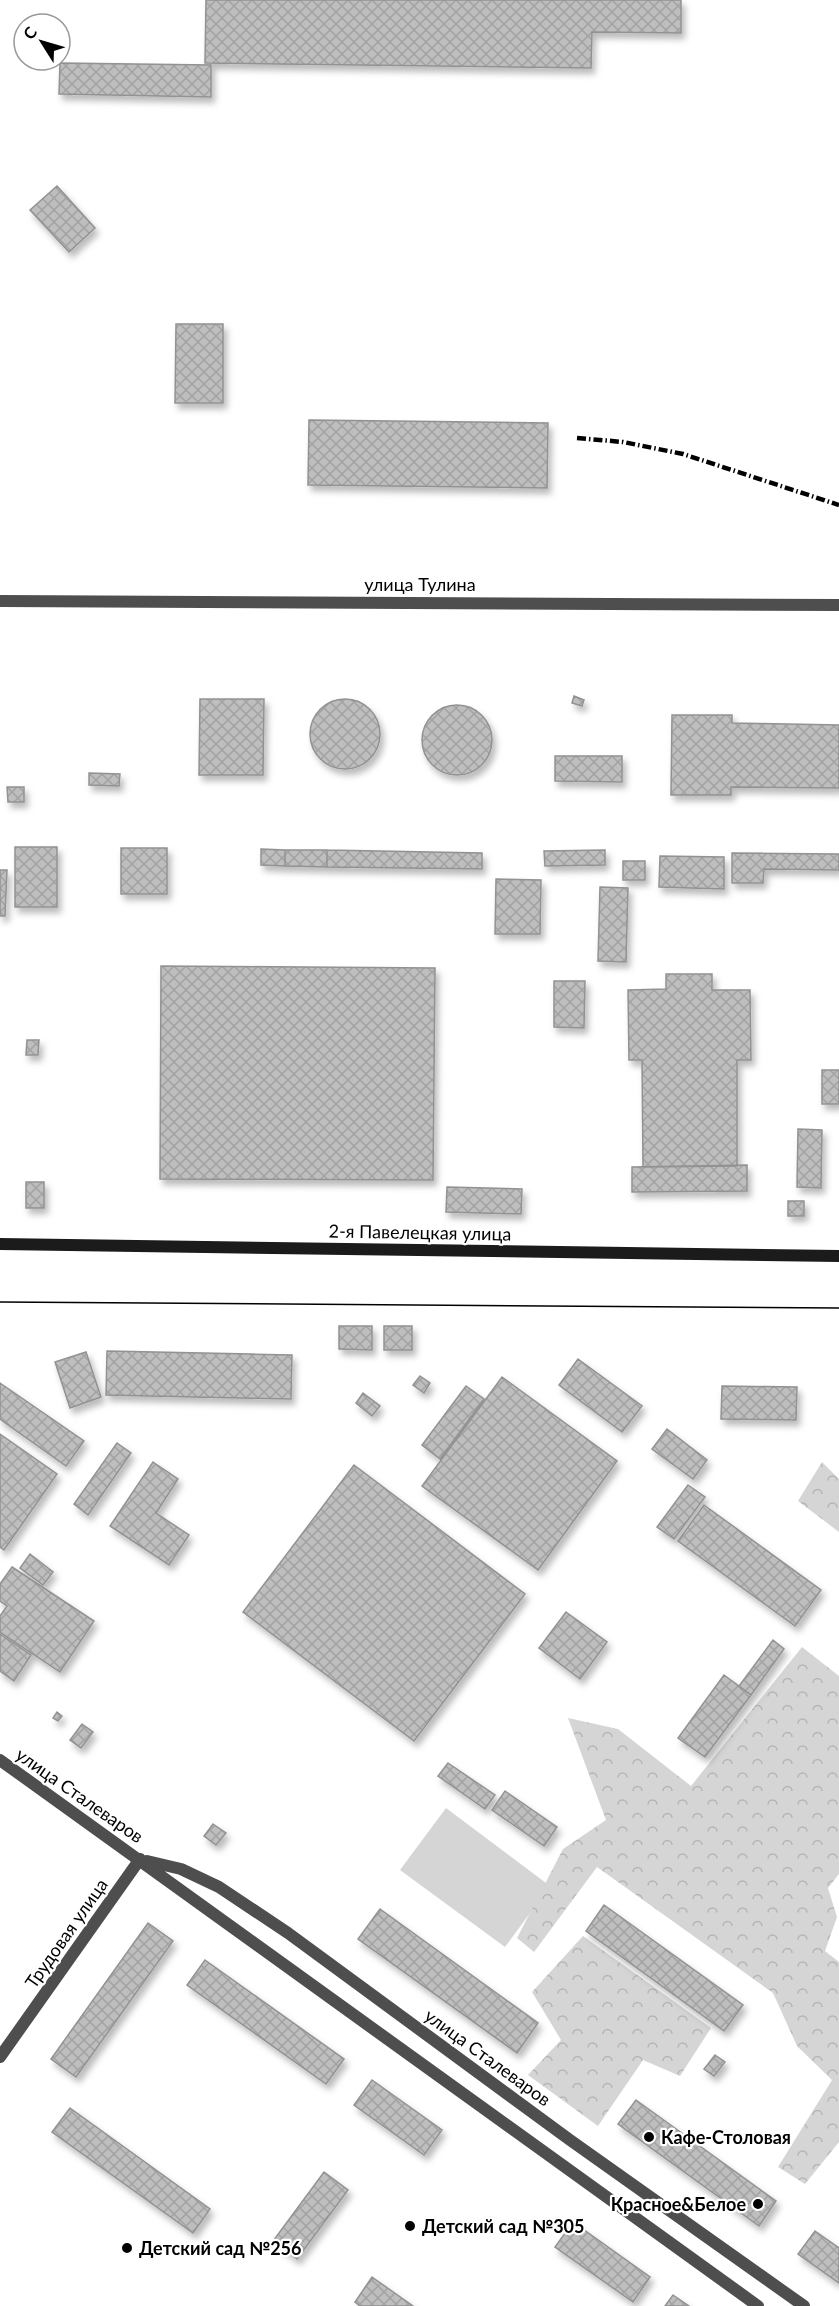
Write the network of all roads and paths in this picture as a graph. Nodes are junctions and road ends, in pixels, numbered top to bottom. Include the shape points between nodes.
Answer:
1 (0, 601) edge
2 (839, 604) edge
3 (0, 1244) edge
4 (839, 1256) edge
5 (0, 1760) edge
6 (140, 1859) junction
7 (0, 2057) edge
8 (758, 2306) edge
9 (804, 2306) edge

1 - 2 street, улица Тулина
3 - 4 main road, 2-я Павелецкая улица
5 - 6 street, улица Сталеваров
6 - 7 street, Трудовая улица
6 - 8 street, улица Сталеваров
6 - 9 street, улица Сталеваров via 181,1869 210,1882 269,1920

